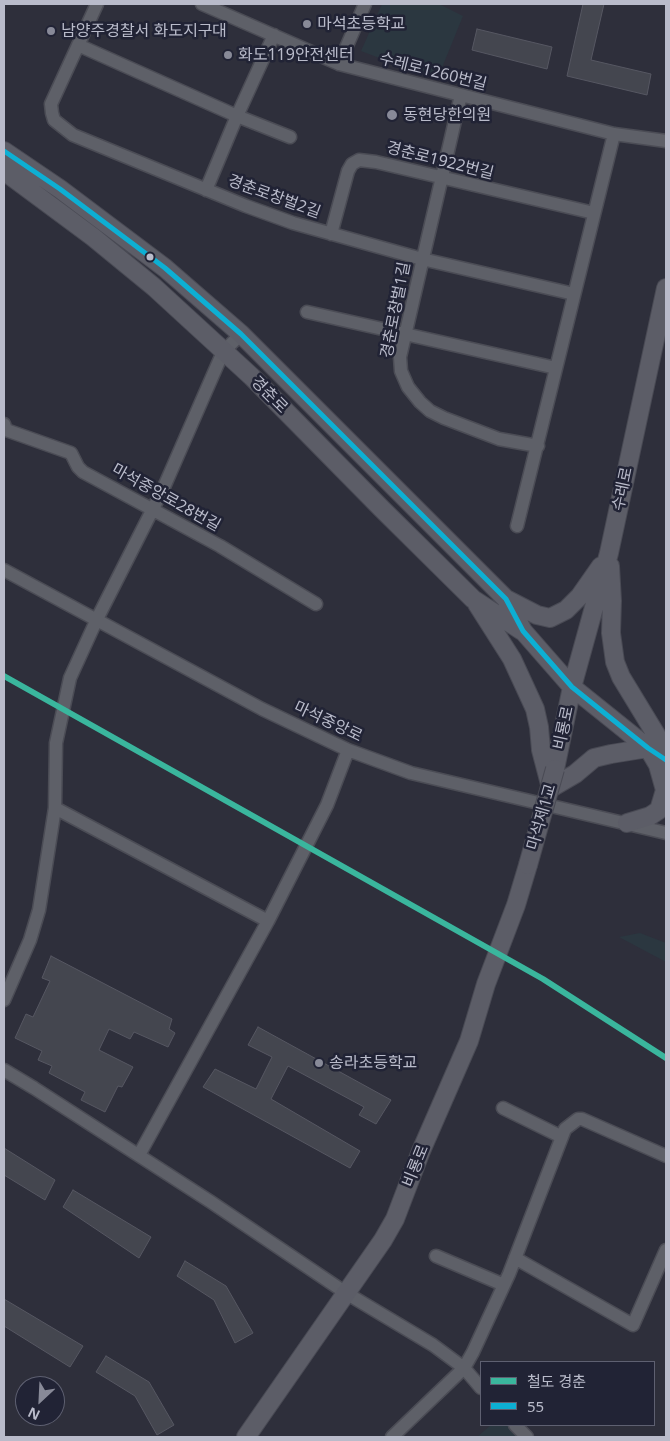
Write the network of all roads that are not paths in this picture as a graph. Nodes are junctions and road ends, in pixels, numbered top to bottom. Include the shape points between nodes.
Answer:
1 (97, 4) edge
2 (202, 4) edge
3 (365, 4) edge
4 (274, 36) junction
5 (78, 44) junction
6 (339, 64) junction
7 (461, 95) junction
8 (237, 116) junction
9 (614, 134) junction
10 (290, 137) dead end
11 (666, 141) edge
12 (4, 151) edge
13 (4, 171) edge
14 (441, 178) junction
15 (206, 190) junction
16 (594, 214) junction
17 (331, 234) junction
18 (422, 258) junction
19 (666, 288) edge
20 (574, 294) junction
21 (307, 312) dead end
22 (241, 334) junction
23 (405, 334) junction
24 (223, 352) junction
25 (556, 368) junction
26 (4, 424) edge
27 (538, 446) junction
28 (153, 509) junction
29 (518, 526) dead end
30 (609, 553) junction
31 (4, 570) edge
32 (506, 598) junction
33 (473, 599) junction
34 (316, 604) dead end
35 (97, 619) junction
36 (524, 631) junction
37 (572, 687) junction
38 (648, 748) junction
39 (348, 750) junction
40 (666, 751) edge
41 (666, 760) edge
42 (555, 769) joint
43 (551, 788) junction
44 (56, 808) junction
45 (626, 823) junction
46 (666, 833) edge
47 (528, 865) joint
48 (268, 921) junction
49 (4, 1000) edge
50 (4, 1070) edge
51 (502, 1108) dead end
52 (562, 1137) junction
53 (139, 1155) junction
54 (666, 1156) edge
55 (666, 1250) edge
56 (436, 1256) dead end
57 (515, 1258) junction
58 (504, 1285) junction
59 (346, 1293) junction
60 (464, 1368) junction
61 (480, 1387) edge
62 (516, 1426) edge
63 (399, 1435) edge
64 (246, 1437) edge
65 (527, 1437) edge

1 - 5 street, 경춘로창벌2길
2 - 4 street, 수레로1260번길
3 - 6 street
4 - 6 street, 수레로1260번길
4 - 8 street
5 - 8 street
5 - 15 street, 경춘로창벌2길 via 51,104 54,120 85,140
6 - 7 street, 수레로1260번길
7 - 9 street, 수레로1260번길
7 - 14 street, 경춘로창벌1길
8 - 10 street
8 - 15 street
9 - 11 street, 수레로1260번길
9 - 16 street
12 - 22 street, 경춘로 via 166,268
13 - 24 street, 경춘로 via 101,243
14 - 16 street, 경춘로1922번길
14 - 17 street, 경춘로1922번길 via 359,160 348,171
14 - 18 street, 경춘로창벌1길
15 - 17 street, 경춘로창벌2길
16 - 20 street
17 - 18 street, 경춘로창벌2길
18 - 20 street, 경춘로창벌2길
18 - 23 street, 경춘로창벌1길
19 - 30 street, 수레로
20 - 25 street
21 - 23 street
22 - 24 street
22 - 32 street, 경춘로
23 - 25 street
23 - 27 street, 경춘로창벌1길 via 401,370 408,387 420,402 465,427
24 - 28 street
24 - 33 street, 경춘로 via 252,377
25 - 27 street
26 - 28 street, 마석중앙로28번길 via 6,430 71,454 83,472
27 - 29 street
28 - 34 street, 마석중앙로28번길
28 - 35 street
30 - 32 street via 580,596 566,610 550,618 537,615
30 - 37 street, 수레로
30 - 40 street via 610,633 614,662
31 - 35 street, 마석중앙로
32 - 36 street, 경춘로
33 - 36 street, 경춘로
33 - 43 street via 512,659 535,709
35 - 39 street, 마석중앙로 via 262,709
35 - 44 street via 70,678 64,705 56,743
36 - 37 street, 경춘로
37 - 38 street, 경춘로
37 - 42 street, 비룡로
38 - 41 street, 경춘로
38 - 43 street via 594,758
38 - 45 street via 658,765 665,790 659,810
39 - 45 street, 마석중앙로 via 411,772
39 - 48 street via 327,806
42 - 43 street, 마석제1교, bridge
43 - 47 street, 마석제1교, bridge
44 - 48 street
44 - 49 street via 39,910
45 - 46 street, 마석중앙로
47 - 59 street, 비룡로 via 469,1041 395,1219
48 - 53 street
50 - 53 street
51 - 52 street
52 - 54 street via 565,1129 582,1119
52 - 57 street
53 - 59 street
55 - 57 street via 633,1325
56 - 58 street
57 - 58 street
58 - 60 street
59 - 60 street
59 - 64 street, 비룡로
60 - 61 street
60 - 63 street
62 - 65 street

